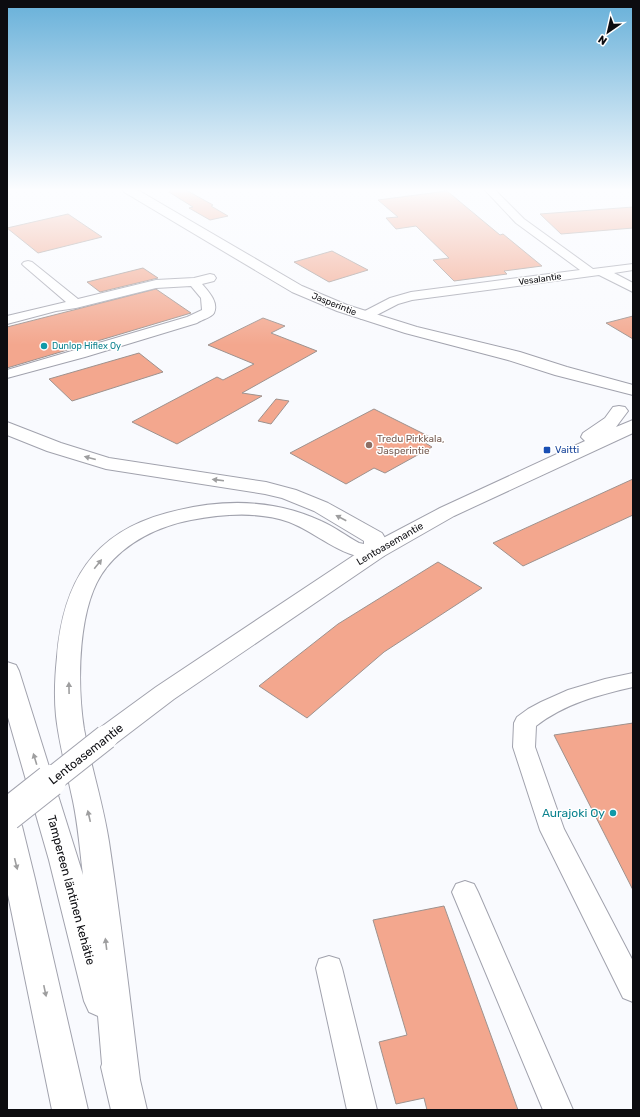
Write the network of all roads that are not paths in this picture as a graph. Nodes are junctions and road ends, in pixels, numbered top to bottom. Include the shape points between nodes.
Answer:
1 (216, 241) edge
2 (551, 241) edge
3 (28, 264) dead end
4 (633, 267) edge
5 (596, 271) junction
6 (210, 278) dead end
7 (194, 282) junction
8 (633, 288) edge
9 (76, 304) junction
10 (365, 316) junction
11 (7, 320) edge
12 (7, 374) edge
13 (627, 403) edge
14 (633, 426) edge
15 (7, 428) edge
16 (368, 546) junction
17 (7, 671) edge
18 (633, 680) edge
19 (7, 816) edge
20 (7, 826) edge
21 (465, 892) dead end
22 (329, 968) dead end
23 (633, 988) edge
24 (126, 1095) edge
25 (70, 1110) edge
26 (362, 1110) edge
27 (558, 1110) edge

1 - 10 main road, Jasperintie via 297,289
2 - 5 street
3 - 9 street
4 - 5 street, Vesalantie
5 - 8 street
5 - 10 street, Vesalantie via 411,296 394,301
6 - 7 street
7 - 9 street via 156,284
7 - 12 street via 207,297 208,312 192,320
9 - 11 street via 55,306
10 - 13 main road, Jasperintie via 561,371
13 - 16 main road, Lentoasemantie via 611,422 576,444 437,507
14 - 16 main road, Lentoasemantie
16 -> 15 main road via 321,507 290,494 106,463 54,447
16 - 19 main road, Lentoasemantie, bridge via 273,602 217,646 165,693
24 -> 16 main road via 92,826 75,753 69,713 68,682 73,631 86,581 107,553 134,534 170,518 207,511 243,508 282,513
24 -> 17 main road, Tampereen läntinen kehätie via 64,860
18 - 23 street via 558,702 535,714 525,723 524,747 552,830
20 -> 25 main road
21 - 27 street
22 - 26 street

